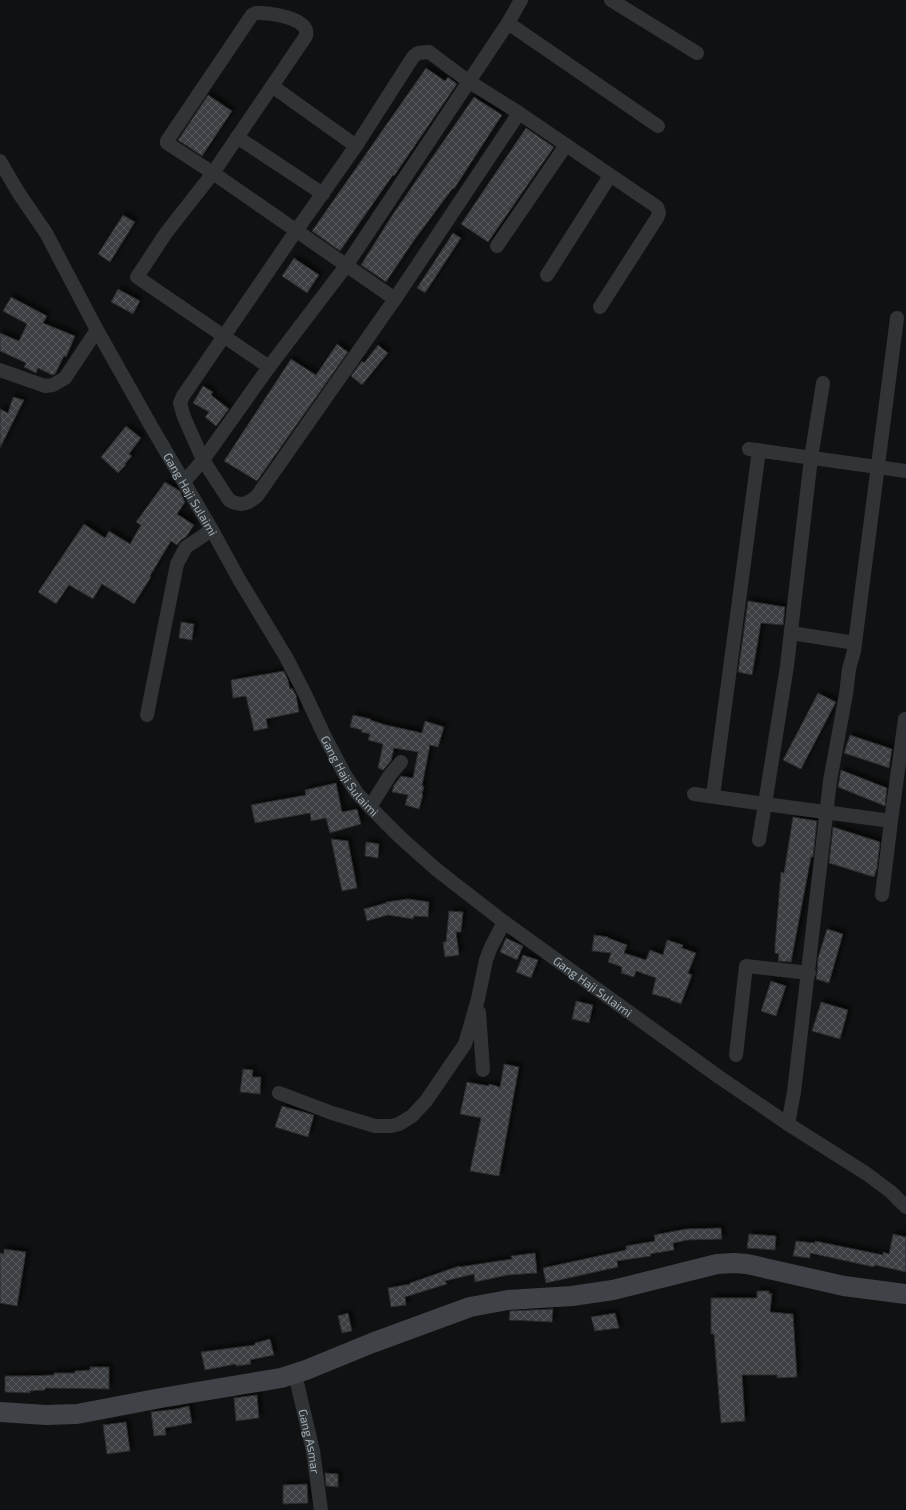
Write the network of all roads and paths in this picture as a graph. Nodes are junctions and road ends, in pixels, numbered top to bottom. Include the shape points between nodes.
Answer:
1 (522, 0) edge
2 (611, 0) edge
3 (508, 23) junction
4 (697, 54) dead end
5 (468, 81) junction
6 (272, 86) junction
7 (519, 113) junction
8 (658, 126) dead end
9 (237, 137) junction
10 (566, 145) junction
11 (356, 146) junction
12 (0, 161) edge
13 (213, 173) junction
14 (610, 176) junction
15 (323, 194) junction
16 (296, 231) junction
17 (497, 246) dead end
18 (346, 266) junction
19 (548, 275) dead end
20 (395, 299) junction
21 (600, 307) dead end
22 (896, 318) dead end
23 (97, 330) junction
24 (224, 336) junction
25 (269, 367) junction
26 (0, 370) edge
27 (823, 383) dead end
28 (811, 458) junction
29 (203, 460) junction
30 (878, 468) junction
31 (906, 471) edge
32 (184, 482) junction
33 (212, 530) junction
34 (791, 633) junction
35 (855, 644) junction
36 (147, 715) dead end
37 (905, 719) dead end
38 (401, 762) dead end
39 (694, 794) dead end
40 (713, 796) junction
41 (764, 804) junction
42 (370, 807) junction
43 (827, 812) junction
44 (890, 821) junction
45 (759, 840) dead end
46 (882, 895) dead end
47 (504, 922) junction
48 (808, 973) junction
49 (478, 999) junction
50 (736, 1055) dead end
51 (483, 1070) dead end
52 (279, 1094) dead end
53 (788, 1124) junction
54 (906, 1207) edge
55 (906, 1294) edge
56 (295, 1374) junction
57 (0, 1412) edge
58 (321, 1510) edge

1 - 3 street
2 - 4 street
3 - 5 street
3 - 8 street
5 - 7 street
5 - 11 street via 429,52 418,53
5 - 18 street
6 - 9 street
6 - 11 street
6 - 13 street via 306,36 306,30 295,19 256,13 252,15 167,142
7 - 10 street
7 - 20 street
9 - 13 street
9 - 15 street
10 - 14 street
10 - 17 street
11 - 15 street
12 - 23 street, Gang Haji Sulaimi via 46,233
13 - 16 street
13 - 24 street via 166,233 136,277
14 - 19 street
14 - 21 street via 657,207 659,213
15 - 16 street
16 - 18 street
16 - 24 street
18 - 20 street
18 - 25 street
20 - 29 street via 257,496 250,502 243,505 229,500
22 - 30 street
23 - 26 street via 65,378 53,385 46,386
23 - 32 street, Gang Haji Sulaimi
24 - 25 street
24 - 29 street via 180,403
25 - 29 street
27 - 28 street
28 - 30 street
28 - 34 street
28 - 40 street via 754,450
29 - 32 street
30 - 31 street
30 - 35 street
32 - 33 street, Gang Haji Sulaimi
33 - 36 street via 186,547 177,564
33 - 42 street, Gang Haji Sulaimi via 297,677 346,775
34 - 35 street
34 - 41 street
35 - 43 street
37 - 44 street
38 - 42 street
39 - 40 street
40 - 41 street
41 - 43 street
41 - 45 street
42 - 47 street, Gang Haji Sulaimi via 437,870
43 - 44 street
43 - 48 street
44 - 46 street
47 - 49 street via 491,947
47 - 53 street, Gang Haji Sulaimi
48 - 50 street via 746,966
48 - 53 street
49 - 51 street
49 - 52 street via 465,1044 458,1056 418,1110 399,1124 375,1126
53 - 54 street, Gang Haji Sulaimi via 867,1174
55 - 56 street via 844,1286 734,1262 717,1264 613,1290 572,1296 508,1300 470,1307
56 - 57 street via 77,1414
56 - 58 street, Gang Asmar via 313,1451

